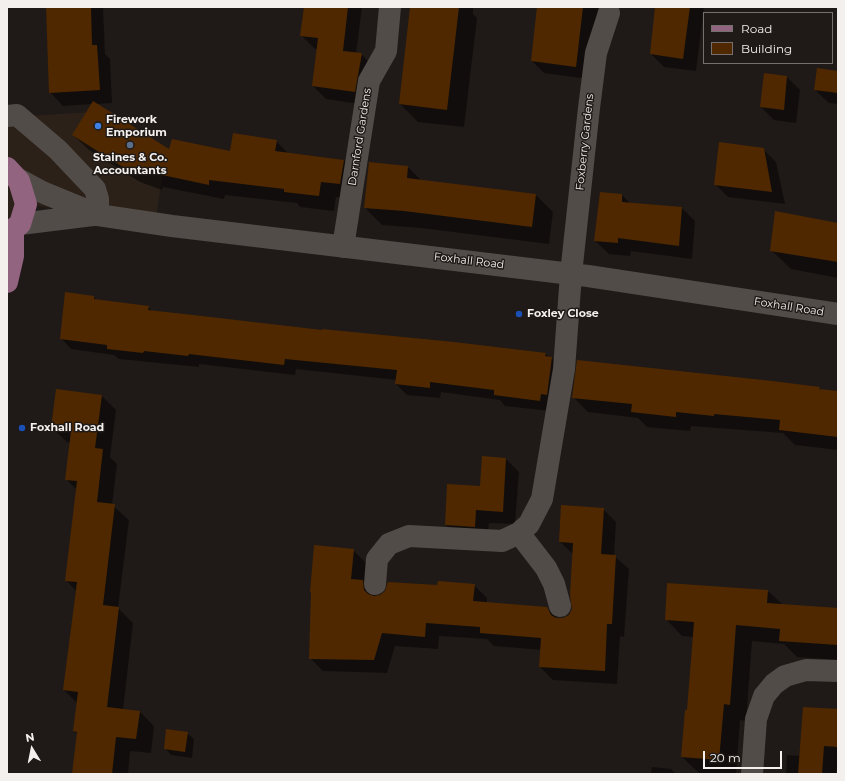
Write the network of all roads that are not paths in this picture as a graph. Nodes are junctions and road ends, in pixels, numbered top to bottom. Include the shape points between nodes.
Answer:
1 (390, 7) edge
2 (609, 13) dead end
3 (7, 116) edge
4 (11, 169) edge
5 (98, 215) junction
6 (13, 230) edge
7 (343, 246) junction
8 (571, 274) junction
9 (7, 282) edge
10 (838, 314) edge
11 (519, 533) junction
12 (375, 584) dead end
13 (560, 606) dead end
14 (838, 671) edge
15 (752, 774) edge

1 - 7 street, Darnford Gardens via 386,51 369,81
2 - 8 street, Foxberry Gardens via 596,53
3 - 5 street via 17,114 58,150 95,189
4 - 5 street, Foxhall Road via 42,192
4 - 6 main road via 26,204
5 - 6 street, Foxhall Road
5 - 7 street, Foxhall Road
6 - 9 main road via 13,256
7 - 8 street, Foxhall Road
8 - 10 street, Foxhall Road
8 - 11 street via 564,368 542,499 529,524
11 - 12 street via 502,541 409,536 389,544 377,559
11 - 13 street via 546,568
14 - 15 street via 806,670 785,676 774,684 764,696 756,719

